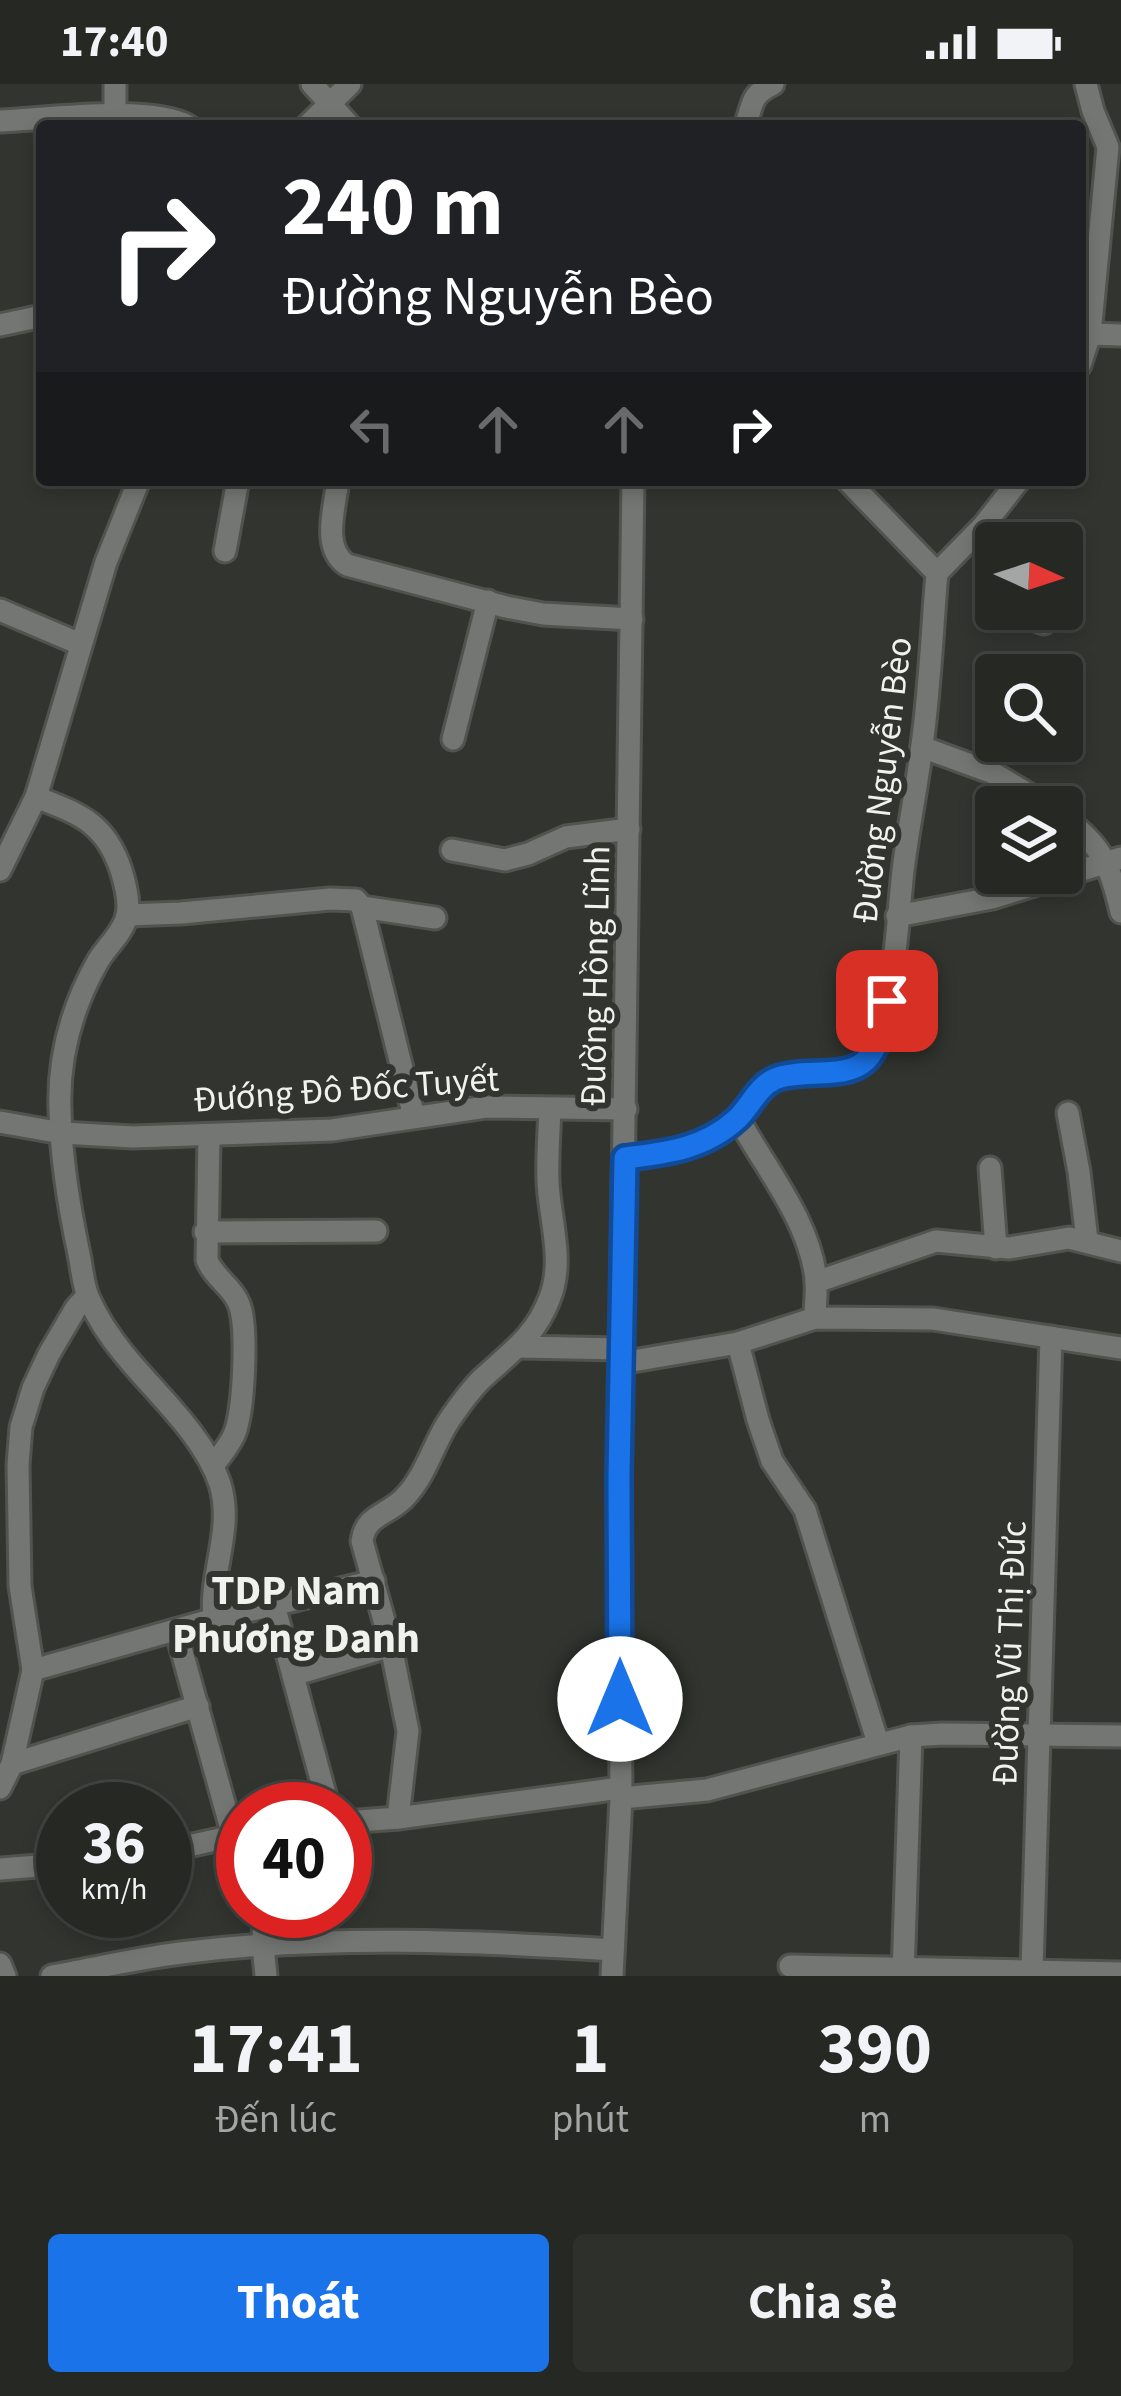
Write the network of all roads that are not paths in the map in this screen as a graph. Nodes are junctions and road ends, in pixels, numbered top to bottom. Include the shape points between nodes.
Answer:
1 (115, 84) edge
2 (312, 84) edge
3 (350, 84) edge
4 (773, 84) edge
5 (1086, 84) edge
6 (330, 104) junction
7 (115, 116) junction
8 (174, 120) edge
9 (313, 120) edge
10 (345, 120) edge
11 (747, 120) edge
12 (0, 121) edge
13 (1115, 145) edge
14 (36, 317) edge
15 (0, 325) edge
16 (1090, 334) junction
17 (1121, 335) edge
18 (1086, 346) edge
19 (137, 486) edge
20 (237, 486) edge
21 (337, 486) edge
22 (633, 486) edge
23 (853, 486) edge
24 (1014, 486) edge
25 (986, 522) edge
26 (975, 534) edge
27 (225, 551) dead end
28 (937, 573) junction
29 (488, 601) junction
30 (0, 610) edge
31 (632, 619) junction
32 (80, 644) junction
33 (453, 740) dead end
34 (922, 747) junction
35 (1015, 786) edge
36 (36, 797) junction
37 (629, 829) junction
38 (1083, 832) edge
39 (452, 850) dead end
40 (1115, 861) edge
41 (0, 870) edge
42 (362, 908) junction
43 (1121, 912) edge
44 (127, 915) junction
45 (897, 916) junction
46 (434, 918) dead end
47 (550, 1109) junction
48 (626, 1109) junction
49 (1068, 1113) dead end
50 (414, 1117) junction
51 (738, 1118) junction
52 (0, 1122) edge
53 (62, 1133) junction
54 (209, 1135) junction
55 (625, 1158) junction
56 (990, 1168) dead end
57 (376, 1231) dead end
58 (205, 1232) junction
59 (1087, 1240) junction
60 (996, 1248) junction
61 (1121, 1251) edge
62 (817, 1282) junction
63 (87, 1296) junction
64 (814, 1318) junction
65 (1051, 1337) junction
66 (738, 1343) junction
67 (520, 1347) junction
68 (1121, 1348) edge
69 (621, 1356) junction
70 (21, 1427) junction
71 (0, 1438) edge
72 (213, 1466) junction
73 (9, 1546) edge
74 (374, 1581) junction
75 (274, 1605) junction
76 (214, 1619) junction
77 (176, 1630) junction
78 (391, 1646) junction
79 (33, 1670) junction
80 (293, 1676) junction
81 (199, 1706) junction
82 (1039, 1735) junction
83 (911, 1736) junction
84 (1121, 1736) edge
85 (878, 1743) junction
86 (12, 1764) junction
87 (222, 1782) edge
88 (322, 1782) edge
89 (0, 1788) edge
90 (621, 1793) junction
91 (398, 1818) junction
92 (372, 1820) edge
93 (36, 1866) edge
94 (0, 1869) edge
95 (263, 1938) edge
96 (263, 1946) junction
97 (614, 1950) junction
98 (0, 1964) edge
99 (790, 1966) dead end
100 (1032, 1970) junction
101 (903, 1971) edge
102 (1121, 1973) edge
103 (4, 1976) edge
104 (52, 1976) edge
105 (266, 1976) edge
106 (612, 1976) edge

1 - 7 street
2 - 6 street
3 - 6 street
4 - 11 street via 752,100
5 - 13 street
6 - 9 street
6 - 10 street
7 - 8 street
7 - 12 street
13 - 16 street
14 - 15 street
16 - 17 street
16 - 18 street
19 - 32 street
20 - 27 street
21 - 29 street via 338,559
22 - 31 street, Đường Hồng Lĩnh
23 - 28 street
24 - 25 street
26 - 28 street
28 - 34 street, Đường Nguyễn Bèo
29 - 31 street via 543,614
29 - 33 street
30 - 32 street
31 - 37 street, Đường Hồng Lĩnh
32 - 36 street
34 - 35 street
34 - 45 street, Đường Nguyễn Bèo
36 - 41 street
36 - 44 street via 101,831 125,884
37 - 39 street via 566,837 506,860
37 - 48 street, Đường Hồng Lĩnh
38 - 40 street
40 - 43 street
40 - 45 street
42 - 44 street via 347,898
42 - 46 street
42 - 50 street
44 - 53 street via 68,1033
45 - 51 street, Đường Nguyễn Bèo via 887,1001 866,1061 773,1079
47 - 48 street, Đướng Đô Đốc Tuyết
47 - 50 street, Đướng Đô Đốc Tuyết
47 - 67 street via 556,1271 548,1304
48 - 55 street, Đường Hồng Lĩnh
49 - 59 street
50 - 54 street, Đướng Đô Đốc Tuyết
51 - 55 street, Đường Nguyễn Bèo via 679,1151
51 - 62 street via 778,1180
52 - 53 street, Đướng Đô Đốc Tuyết
53 - 54 street, Đướng Đô Đốc Tuyết
53 - 63 street
54 - 58 street
55 - 69 street, Đường Hồng Lĩnh
56 - 60 street
57 - 58 street
58 - 72 street via 206,1260 235,1296 244,1324 238,1419
59 - 60 street
59 - 61 street
60 - 62 street via 923,1244
62 - 64 street
63 - 70 street via 50,1354
63 - 72 street via 118,1348
64 - 65 street via 933,1319
64 - 66 street
65 - 68 street
65 - 82 street, Đường Vũ Thị Đức
66 - 69 street
66 - 85 street via 772,1461 805,1510
67 - 69 street
67 - 74 street via 473,1388 405,1497 364,1526
69 - 90 street, Đường Hồng Lĩnh
70 - 71 street
70 - 73 street
72 - 76 street via 225,1512
73 - 79 street
74 - 75 street
74 - 78 street
75 - 76 street
75 - 80 street
76 - 77 street
77 - 79 street
77 - 81 street
78 - 80 street
78 - 91 street via 408,1731
79 - 86 street
80 - 88 street
81 - 86 street
81 - 87 street
82 - 83 street
82 - 84 street
82 - 100 street, Đường Vũ Thị Đức
83 - 85 street
83 - 101 street
85 - 90 street via 707,1790
86 - 89 street
90 - 91 street
90 - 97 street, Đường Hồng Lĩnh
91 - 92 street
93 - 94 street
95 - 96 street
96 - 97 street via 482,1941
96 - 104 street
96 - 105 street
97 - 106 street, Đường Hồng Lĩnh
98 - 103 street
99 - 101 street
100 - 101 street
100 - 102 street

